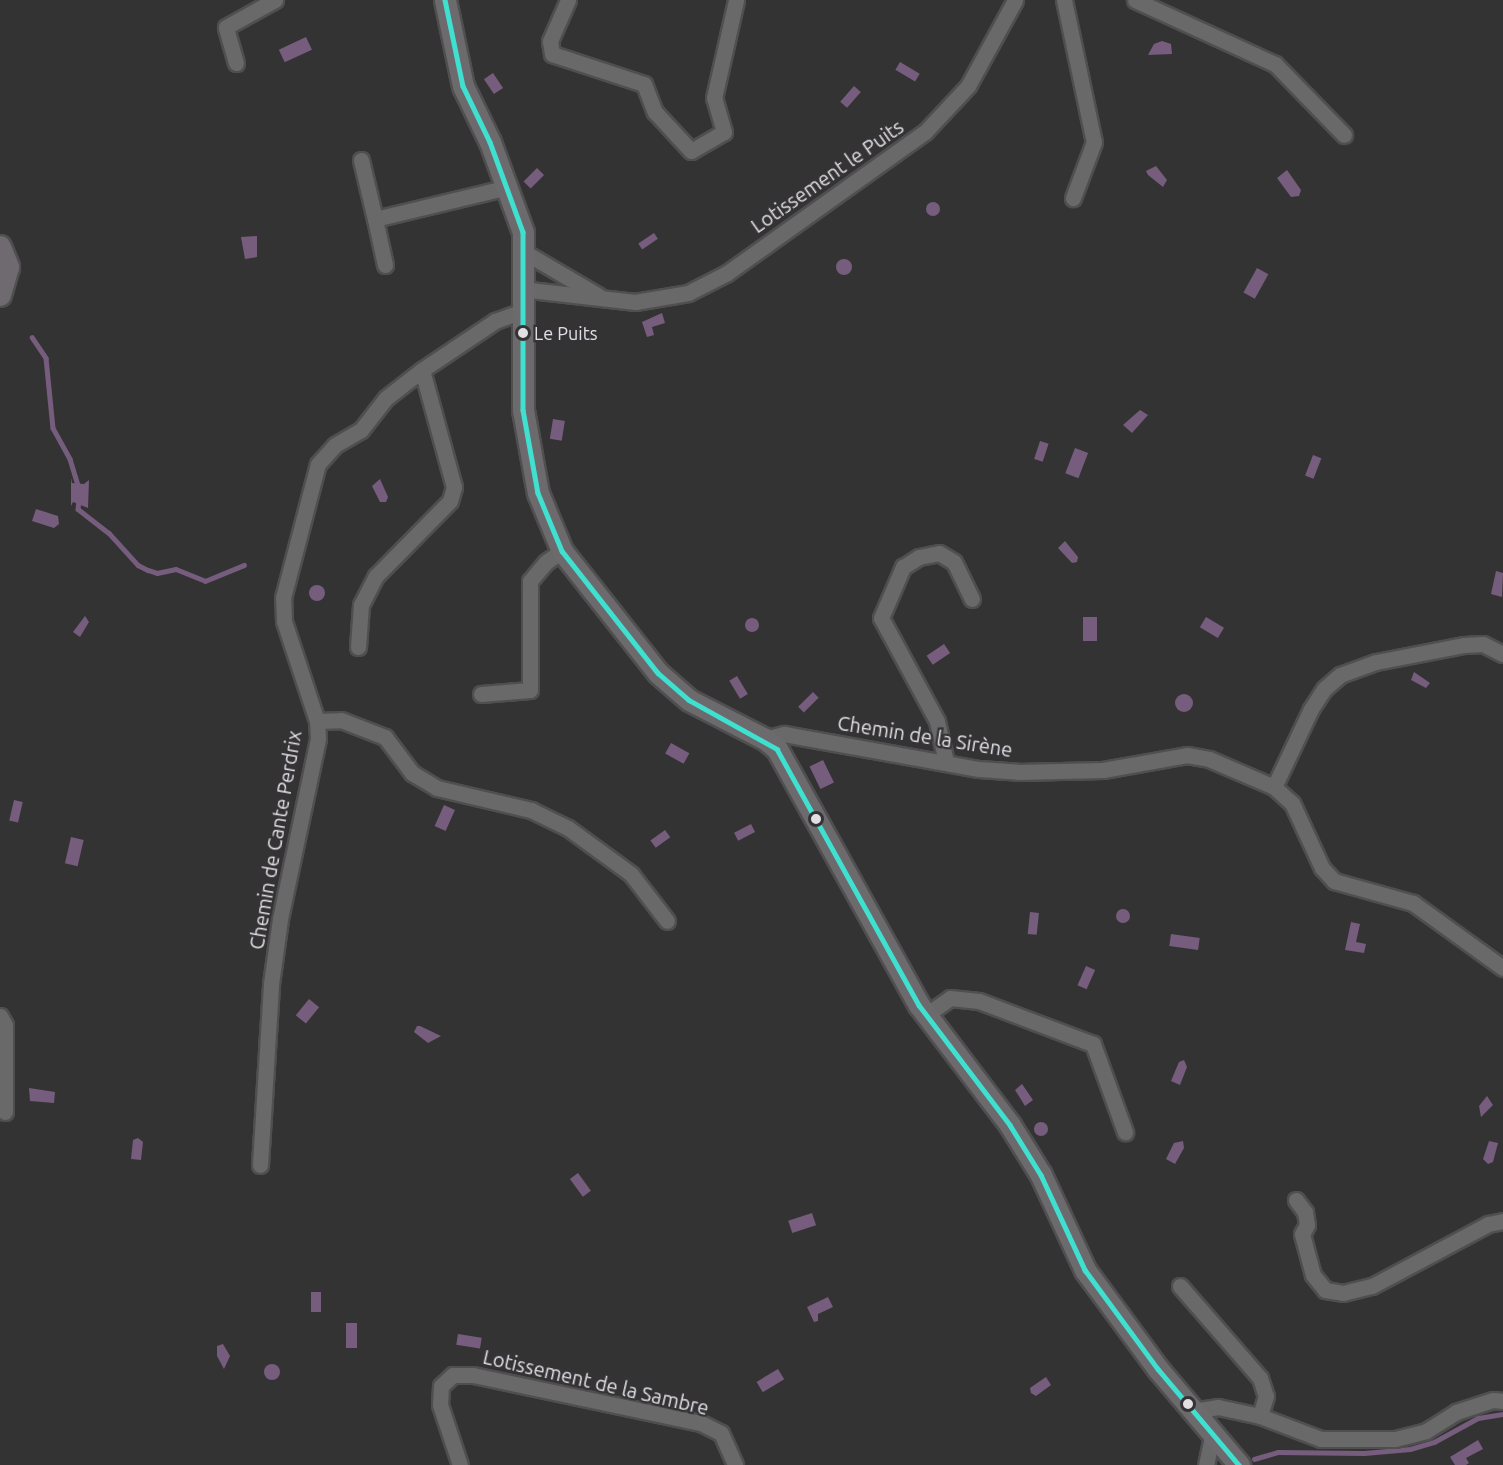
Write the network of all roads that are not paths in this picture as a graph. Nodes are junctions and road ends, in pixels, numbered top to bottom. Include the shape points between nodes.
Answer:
1 (275, 0) edge
2 (445, 0) edge
3 (568, 0) edge
4 (736, 0) edge
5 (1015, 0) edge
6 (1064, 0) edge
7 (1135, 0) edge
8 (236, 63) dead end
9 (1344, 135) dead end
10 (361, 160) dead end
11 (508, 187) junction
12 (1073, 198) dead end
13 (375, 219) junction
14 (0, 247) edge
15 (524, 252) junction
16 (385, 265) dead end
17 (521, 289) junction
18 (0, 295) edge
19 (604, 300) junction
20 (520, 312) junction
21 (422, 370) junction
22 (562, 551) junction
23 (972, 599) dead end
24 (358, 647) dead end
25 (1503, 654) edge
26 (481, 694) dead end
27 (317, 721) junction
28 (765, 739) junction
29 (946, 762) junction
30 (1274, 787) junction
31 (667, 921) dead end
32 (1503, 968) edge
33 (926, 1015) junction
34 (0, 1016) edge
35 (5, 1112) dead end
36 (1125, 1132) dead end
37 (260, 1165) dead end
38 (1296, 1200) dead end
39 (1503, 1221) edge
40 (1180, 1286) dead end
41 (1503, 1401) edge
42 (1194, 1411) junction
43 (1260, 1416) junction
44 (1213, 1431) junction
45 (460, 1465) edge
46 (735, 1465) edge
47 (1206, 1465) edge
48 (1239, 1465) edge

1 - 8 street via 226,27
2 - 11 street via 464,86
3 - 4 street via 550,41 552,54 644,84 655,112 691,151 724,132 714,98
5 - 19 street, Lotissement le Puits via 968,86 925,132 717,278 688,292 635,302
6 - 12 street via 1094,142
7 - 9 street via 1275,64
10 - 13 street
11 - 13 street
11 - 15 street
13 - 16 street
14 - 18 main road via 8,267
15 - 17 street
15 - 19 street, Lotissement le Puits
17 - 19 street, Lotissement le Puits
17 - 20 street
20 - 21 street, Chemin de Cante Perdrix via 495,321
20 - 22 street via 523,410 529,456 545,514
21 - 24 street via 454,487 450,501 376,576 361,605
21 - 27 street, Chemin de Cante Perdrix via 386,398 361,430 335,445 318,464 286,579 282,611
22 - 26 street via 530,581 530,690
22 - 28 street via 658,673 689,700
23 - 29 street via 954,562 939,553 919,557 903,567 881,618 937,721
25 - 30 street via 1484,644 1464,645 1376,662 1340,675 1324,689 1311,709
27 - 31 street via 341,720 385,737 412,773 437,788 531,810 567,828 631,874
27 - 37 street, Chemin de Cante Perdrix via 318,738 297,823 271,984
28 - 29 street, Chemin de la Sirène via 784,734
28 - 33 street via 777,749 803,791
29 - 30 street, Chemin de la Sirène via 979,769 1050,772 1103,770 1187,755 1217,762
30 - 32 street via 1292,803 1322,868 1334,881 1413,903
33 - 36 street via 951,998 979,1001 1093,1044
33 - 42 street via 1010,1125 1041,1175 1084,1270
34 - 35 street via 5,1024
38 - 39 street via 1305,1212 1307,1224 1302,1234 1313,1275 1325,1290 1343,1293 1372,1286 1488,1224
40 - 43 street via 1260,1378 1266,1396
41 - 43 street via 1493,1400 1456,1412 1426,1431 1395,1439 1321,1439
42 - 43 street via 1218,1407
42 - 44 street
44 - 47 street
44 - 48 street
45 - 46 street, Lotissement de la Sambre via 440,1405 441,1386 453,1375 473,1375 701,1423 721,1433

